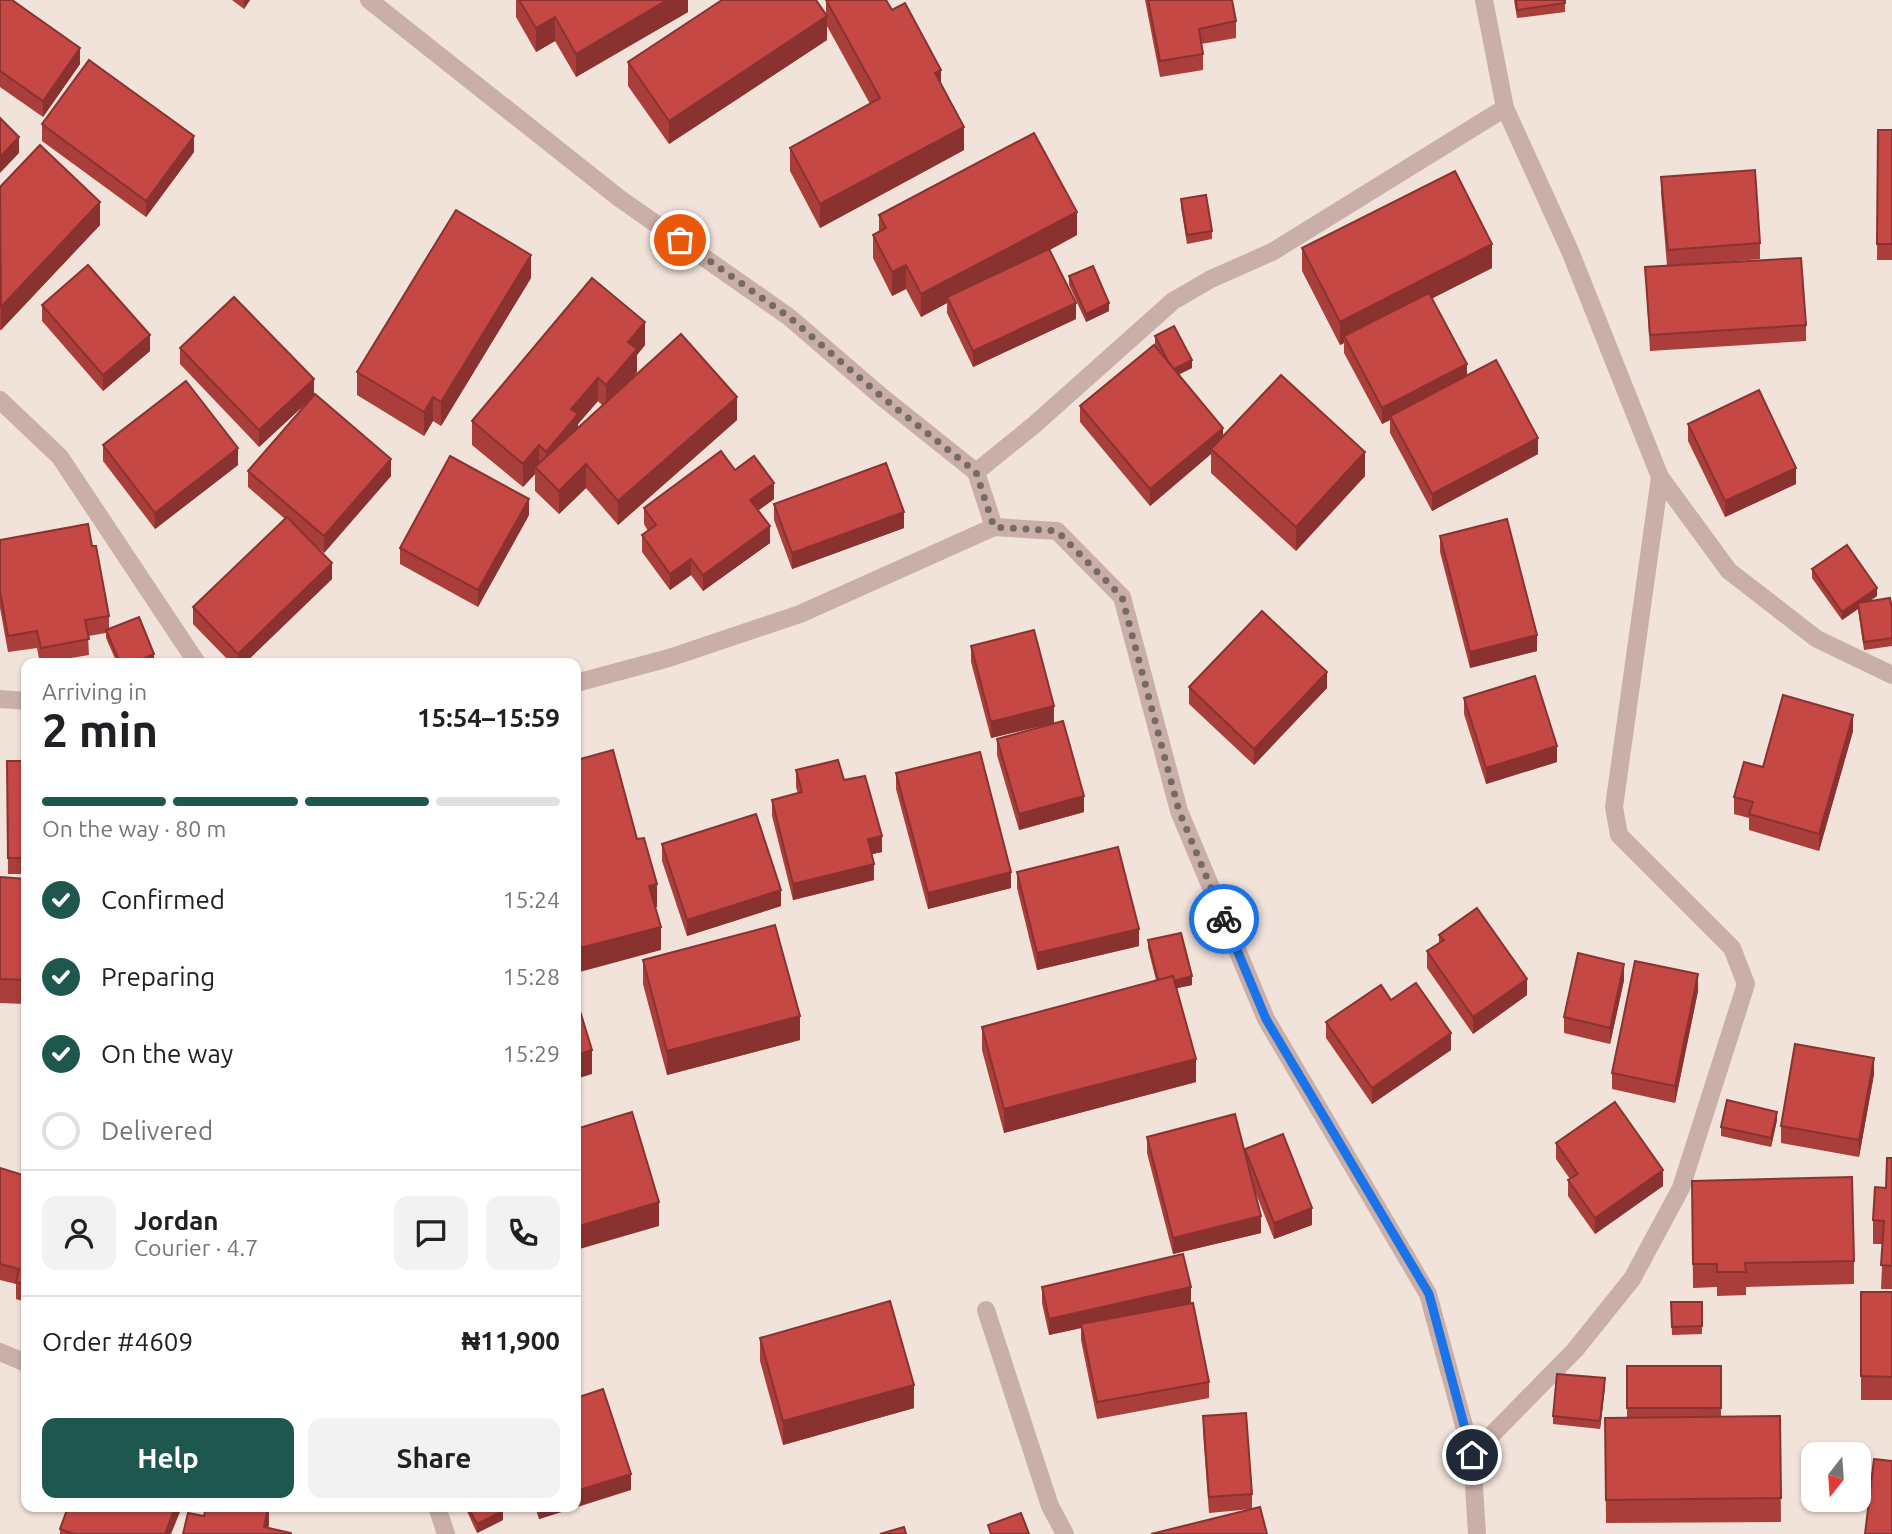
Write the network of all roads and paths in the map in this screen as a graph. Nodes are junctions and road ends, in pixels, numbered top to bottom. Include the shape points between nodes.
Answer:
1 (369, 0) edge
2 (1484, 0) edge
3 (1505, 108) junction
4 (0, 400) edge
5 (976, 472) junction
6 (1660, 477) junction
7 (994, 527) junction
8 (194, 658) edge
9 (1892, 675) edge
10 (581, 682) edge
11 (0, 699) edge
12 (21, 701) edge
13 (986, 1310) dead end
14 (0, 1352) edge
15 (21, 1361) edge
16 (1472, 1455) junction
17 (439, 1512) edge
18 (446, 1534) edge
19 (1065, 1534) edge
20 (1477, 1534) edge

1 - 5 street via 619,198 789,317
2 - 3 street
3 - 5 street via 1272,252 1173,301
3 - 6 street via 1570,251
4 - 8 street via 60,457
5 - 7 street
6 - 9 street via 1729,571 1817,639
6 - 16 street via 1614,807 1617,826 1619,835 1641,859 1732,948 1746,984 1681,1188 1632,1279 1575,1350
7 - 10 street via 800,614
7 - 16 street via 1057,531 1122,597 1179,811 1266,1019 1429,1294
11 - 12 street
13 - 19 street via 1050,1506
14 - 15 street
16 - 20 street
17 - 18 street

